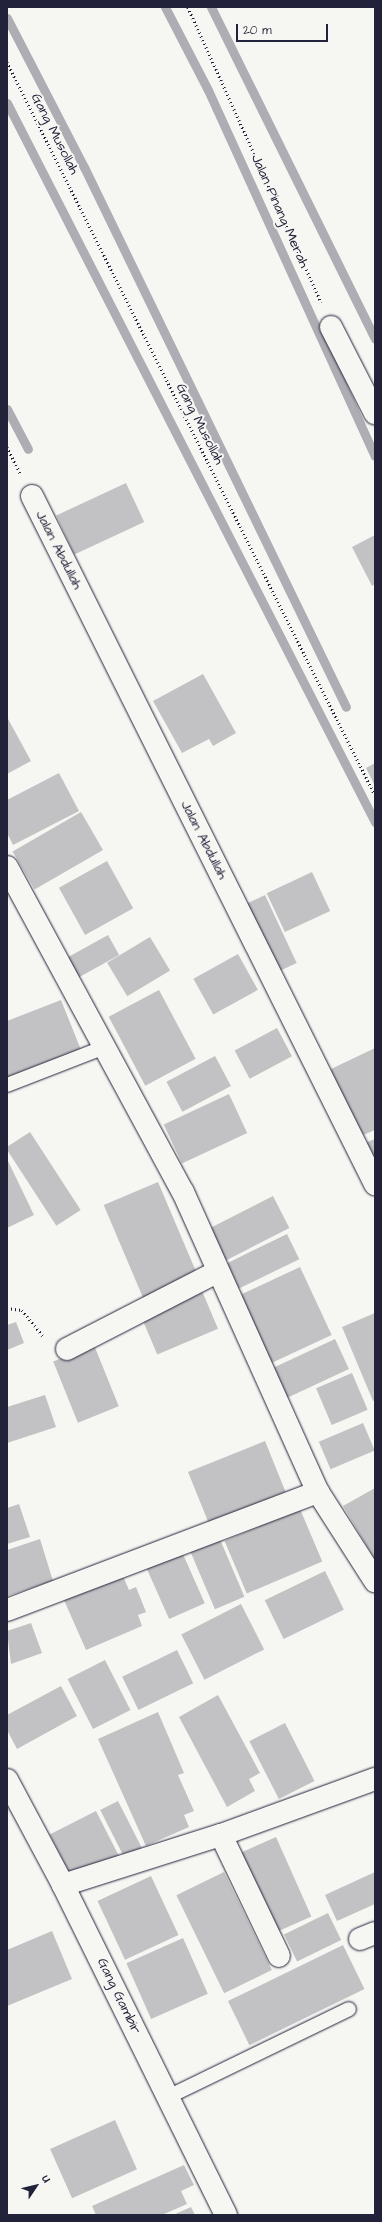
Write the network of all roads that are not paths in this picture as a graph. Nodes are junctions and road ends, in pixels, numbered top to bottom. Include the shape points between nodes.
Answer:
1 (332, 326) road end
2 (375, 413) edge
3 (32, 496) dead end
4 (7, 867) edge
5 (105, 1047) junction
6 (7, 1085) edge
7 (375, 1184) edge
8 (217, 1272) junction
9 (67, 1349) road end
10 (318, 1492) junction
11 (375, 1581) edge
12 (7, 1610) edge
13 (7, 1780) edge
14 (375, 1780) edge
15 (221, 1835) junction
16 (64, 1886) junction
17 (279, 1956) dead end
18 (349, 2009) dead end
19 (168, 2097) junction
20 (226, 2215) edge

1 - 2 street
3 - 7 street, Jalan Abdullah
4 - 5 street
5 - 6 lane
5 - 8 street via 184,1192
8 - 9 street
8 - 10 street
10 - 11 street
10 - 12 street
13 - 16 street, Gang Gambir
14 - 15 street
15 - 16 street
15 - 17 street
16 - 19 street, Gang Gambir
18 - 19 lane
19 - 20 street, Gang Gambir

